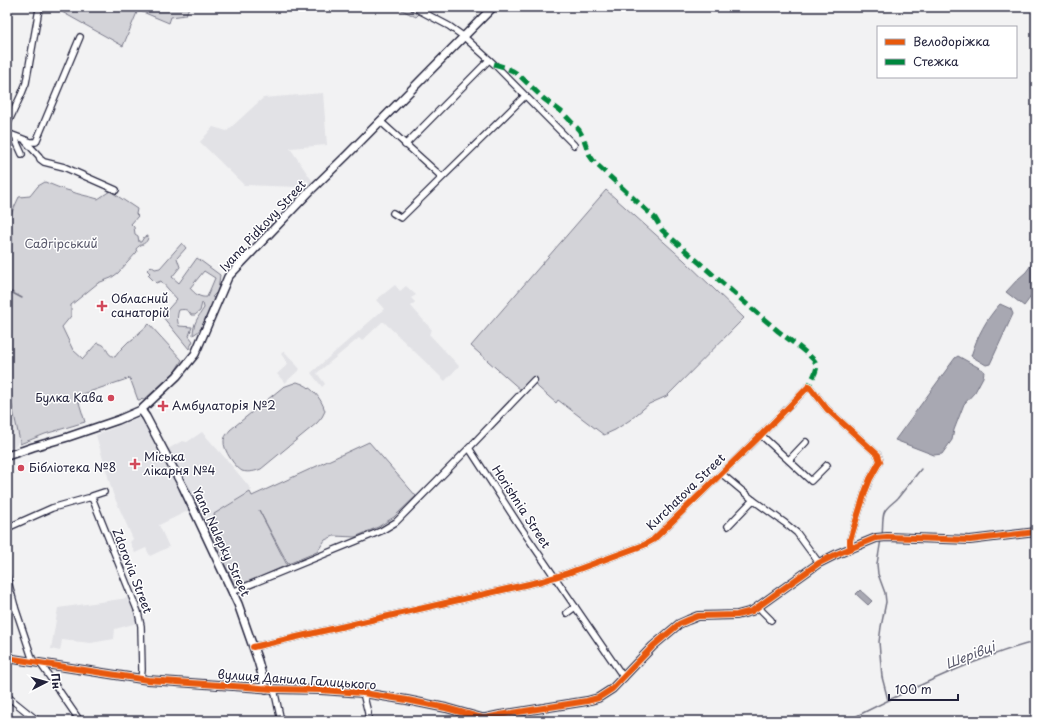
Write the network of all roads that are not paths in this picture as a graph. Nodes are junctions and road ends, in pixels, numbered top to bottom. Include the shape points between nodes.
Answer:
1 (413, 7) edge
2 (493, 7) edge
3 (39, 9) dead end
4 (463, 36) junction
5 (80, 37) dead end
6 (489, 60) junction
7 (525, 96) junction
8 (380, 121) junction
9 (7, 125) edge
10 (7, 133) edge
11 (16, 137) junction
12 (24, 140) junction
13 (405, 144) junction
14 (574, 144) dead end
15 (22, 154) dead end
16 (442, 177) junction
17 (116, 190) dead end
18 (393, 213) dead end
19 (534, 380) dead end
20 (141, 410) junction
21 (762, 435) junction
22 (806, 442) dead end
23 (469, 448) junction
24 (7, 456) edge
25 (788, 460) junction
26 (827, 465) dead end
27 (722, 474) junction
28 (104, 492) dead end
29 (91, 498) junction
30 (754, 500) junction
31 (728, 526) dead end
32 (7, 528) edge
33 (1036, 532) edge
34 (852, 548) junction
35 (819, 564) junction
36 (7, 577) edge
37 (555, 577) junction
38 (232, 592) junction
39 (759, 606) junction
40 (15, 607) junction
41 (575, 607) junction
42 (7, 608) edge
43 (567, 613) dead end
44 (771, 620) dead end
45 (253, 647) junction
46 (7, 658) edge
47 (37, 662) junction
48 (624, 678) junction
49 (141, 679) junction
50 (266, 689) junction
51 (274, 689) junction
52 (363, 693) junction
53 (7, 696) edge
54 (500, 715) junction
55 (472, 716) junction
56 (30, 718) edge
57 (38, 721) edge
58 (80, 721) edge
59 (281, 721) edge
60 (368, 721) edge
61 (480, 721) edge
62 (494, 721) edge

1 - 4 street
2 - 4 street, Ivana Pidkovy Street
3 - 9 street via 26,83
4 - 6 street
4 - 8 street, Ivana Pidkovy Street
5 - 12 street via 36,142
6 - 7 street
6 - 13 street
7 - 14 street
7 - 16 street
8 - 13 street
8 - 20 street, Ivana Pidkovy Street via 228,277 195,354 177,376
10 - 11 street
11 - 12 street
11 - 15 street
12 - 17 street via 44,162 64,167
13 - 16 street
16 - 18 street via 401,218
19 - 23 street
20 - 24 street, Ivana Pidkovy Street via 130,416
20 - 38 street, Yana Nalepky Street via 183,487
21 - 25 street
21 - 27 street, Kurchatova Street
21 - 34 street, Kurchatova Street via 809,386 827,409 880,457 854,525 850,540
22 - 25 street
23 - 37 street, Horishnia Street
23 - 38 street via 396,522 381,531
25 - 26 street via 811,481
27 - 30 street
27 - 37 street, Kurchatova Street via 653,540
28 - 29 street
29 - 32 street via 52,508
29 - 49 street, Zdorovia Street via 138,612 141,626
30 - 31 street
30 - 35 street via 797,533
33 - 34 street, вулиця Данила Галицького via 970,540 882,537
34 - 35 street, вулиця Данила Галицького
35 - 39 street, вулиця Данила Галицького
36 - 40 street
37 - 41 street, Horishnia Street
37 - 45 street, Kurchatova Street
38 - 45 street, Yana Nalepky Street
39 - 44 street
39 - 48 street, вулиця Данила Галицького via 745,614 698,616 679,624 653,646
40 - 42 street
40 - 47 street
41 - 43 street
41 - 48 street, Horishnia Street
45 - 50 street, Yana Nalepky Street
46 - 47 street, вулиця Данила Галицького
47 - 49 street, вулиця Данила Галицького
47 - 58 street
48 - 54 street, вулиця Данила Галицького via 598,698
49 - 50 street, вулиця Данила Галицького
50 - 51 street, вулиця Данила Галицького
51 - 52 street, вулиця Данила Галицького
51 - 59 street
52 - 55 street, вулиця Данила Галицького via 414,701
52 - 60 street
53 - 56 street
54 - 55 street, вулиця Данила Галицького via 486,718
54 - 62 street
55 - 61 street
56 - 57 street

